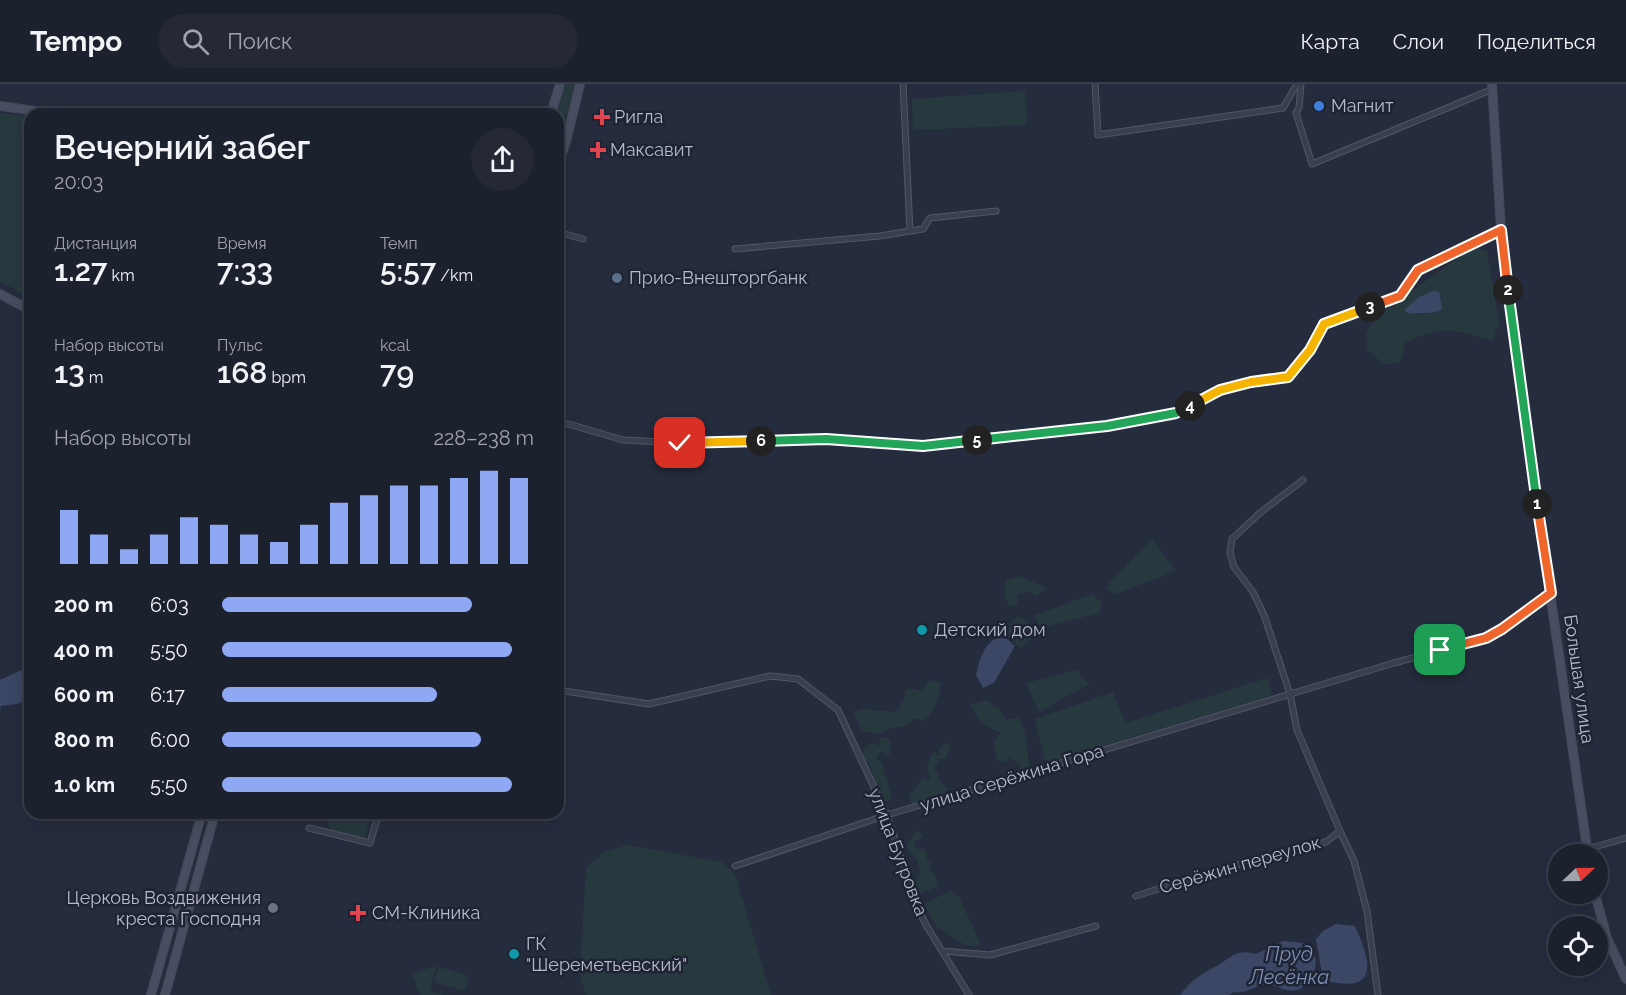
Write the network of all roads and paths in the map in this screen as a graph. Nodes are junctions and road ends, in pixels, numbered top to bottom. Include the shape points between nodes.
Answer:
1 (560, 84) edge
2 (580, 84) edge
3 (903, 84) edge
4 (1095, 84) edge
5 (1299, 84) edge
6 (1492, 87) edge
7 (0, 106) edge
8 (553, 108) edge
9 (1283, 108) junction
10 (24, 109) edge
11 (1296, 113) junction
12 (564, 148) edge
13 (996, 211) dead end
14 (1501, 230) junction
15 (910, 231) junction
16 (564, 234) edge
17 (583, 239) dead end
18 (735, 249) dead end
19 (0, 294) edge
20 (24, 307) edge
21 (564, 423) edge
22 (1303, 480) dead end
23 (1551, 593) junction
24 (564, 691) edge
25 (1290, 694) junction
26 (887, 815) junction
27 (200, 819) edge
28 (213, 819) edge
29 (377, 819) edge
30 (309, 828) dead end
31 (1340, 831) junction
32 (1626, 838) edge
33 (1586, 844) edge
34 (1608, 844) edge
35 (735, 866) dead end
36 (1136, 896) dead end
37 (1598, 904) edge
38 (1096, 926) dead end
39 (942, 951) junction
40 (1626, 979) edge
41 (151, 995) edge
42 (165, 995) edge
43 (968, 995) edge
44 (1378, 995) edge

1 - 8 street
2 - 12 street
3 - 15 street
4 - 9 street via 1098,135
5 - 9 street
5 - 11 street
6 - 11 street via 1312,164
6 - 14 street, Большая улица
7 - 10 street
9 - 11 street
13 - 15 street via 930,218 923,229
14 - 21 street via 1418,270 1400,296 1324,324 1310,350 1288,377 1220,390 1171,414 1107,426 923,446 826,439 680,443 623,440
14 - 23 street, Большая улица
15 - 18 street
16 - 17 street
19 - 20 street
22 - 25 street via 1232,539 1230,553 1234,567 1264,615
23 - 25 street, улица Серёжина Гора via 1486,638
23 - 33 street, Большая улица
24 - 26 street, улица Бугровка via 649,704 770,676 798,679 838,710
25 - 26 street, улица Серёжина Гора
25 - 31 street, Серёжин переулок via 1297,730
26 - 35 street, улица Серёжина Гора
26 - 39 street, улица Бугровка via 915,902
27 - 41 street
28 - 42 street
29 - 30 street via 370,843
31 - 36 street, Серёжин переулок via 1326,842
31 - 44 street via 1354,861 1367,911
32 - 34 street
37 - 40 street via 1607,938
38 - 39 street via 990,955
39 - 43 street, улица Бугровка

